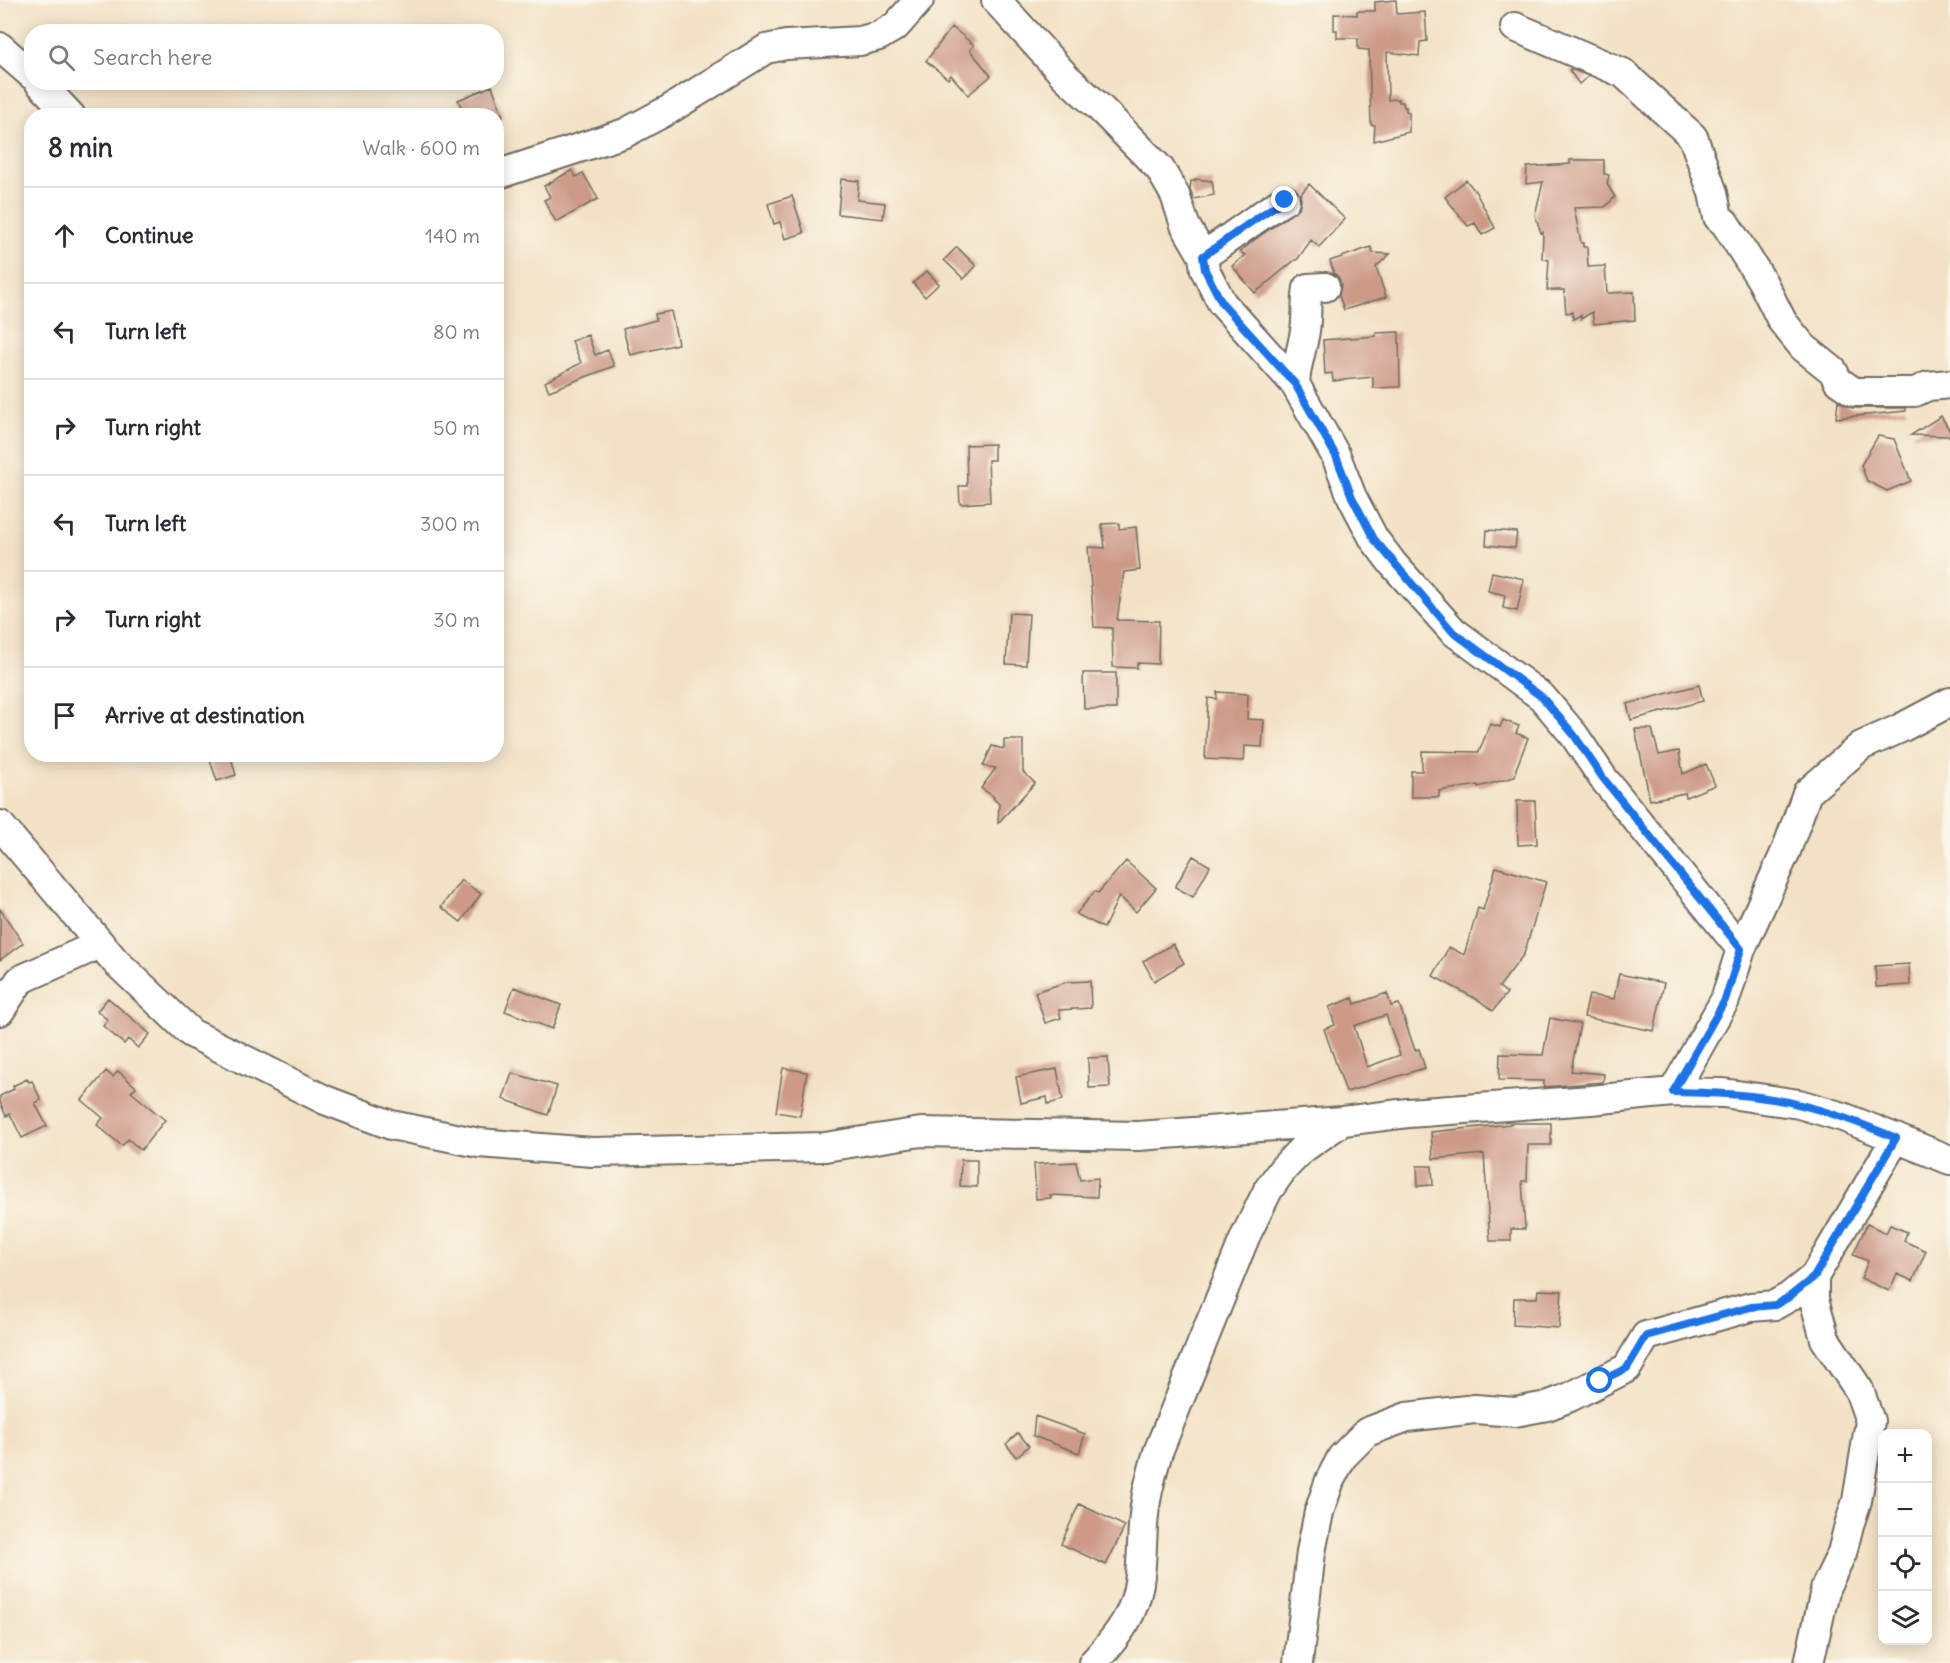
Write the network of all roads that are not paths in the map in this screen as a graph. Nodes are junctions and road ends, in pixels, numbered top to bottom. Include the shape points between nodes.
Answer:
1 (919, 0) edge
2 (996, 0) edge
3 (1515, 27) dead end
4 (0, 47) edge
5 (24, 68) edge
6 (47, 90) edge
7 (63, 108) edge
8 (504, 172) edge
9 (1285, 200) dead end
10 (1203, 256) junction
11 (1326, 286) dead end
12 (1295, 384) junction
13 (1950, 384) edge
14 (1950, 702) edge
15 (0, 825) edge
16 (100, 944) junction
17 (1741, 949) junction
18 (0, 1011) edge
19 (1673, 1092) junction
20 (1343, 1121) junction
21 (1896, 1138) junction
22 (1950, 1160) edge
23 (1814, 1277) junction
24 (1118, 1634) junction
25 (1093, 1663) edge
26 (1119, 1663) edge
27 (1298, 1663) edge
28 (1809, 1663) edge

1 - 8 street via 896,26 879,36 766,49 625,133
2 - 10 street via 1066,77 1160,169
3 - 13 street via 1623,74 1693,137 1718,217 1762,281 1782,321 1803,346 1833,371 1838,381 1854,392 1915,392
4 - 5 street
6 - 7 street
9 - 10 street
10 - 12 street via 1205,270 1222,303
11 - 12 street via 1308,288 1305,334 1296,363
12 - 17 street via 1336,456 1374,539 1393,564 1453,632 1542,697
14 - 17 street via 1861,746 1807,793 1786,851
15 - 16 street
16 - 18 street via 20,980
16 - 20 street via 191,1033 325,1100 391,1125 479,1143 592,1152 814,1147 921,1132 1138,1136
17 - 19 street via 1725,1000
19 - 20 street
19 - 21 street via 1723,1093 1799,1104
20 - 24 street via 1302,1149 1282,1169 1245,1237 1158,1452 1144,1515 1137,1595
21 - 22 street
21 - 23 street
23 - 27 street via 1775,1305 1751,1307 1646,1336 1627,1368 1547,1406 1515,1412 1475,1409 1407,1417 1367,1432 1342,1456 1319,1512
23 - 28 street via 1814,1299 1825,1339 1859,1390 1870,1421 1857,1501 1842,1553 1827,1586
24 - 25 street
24 - 26 street

